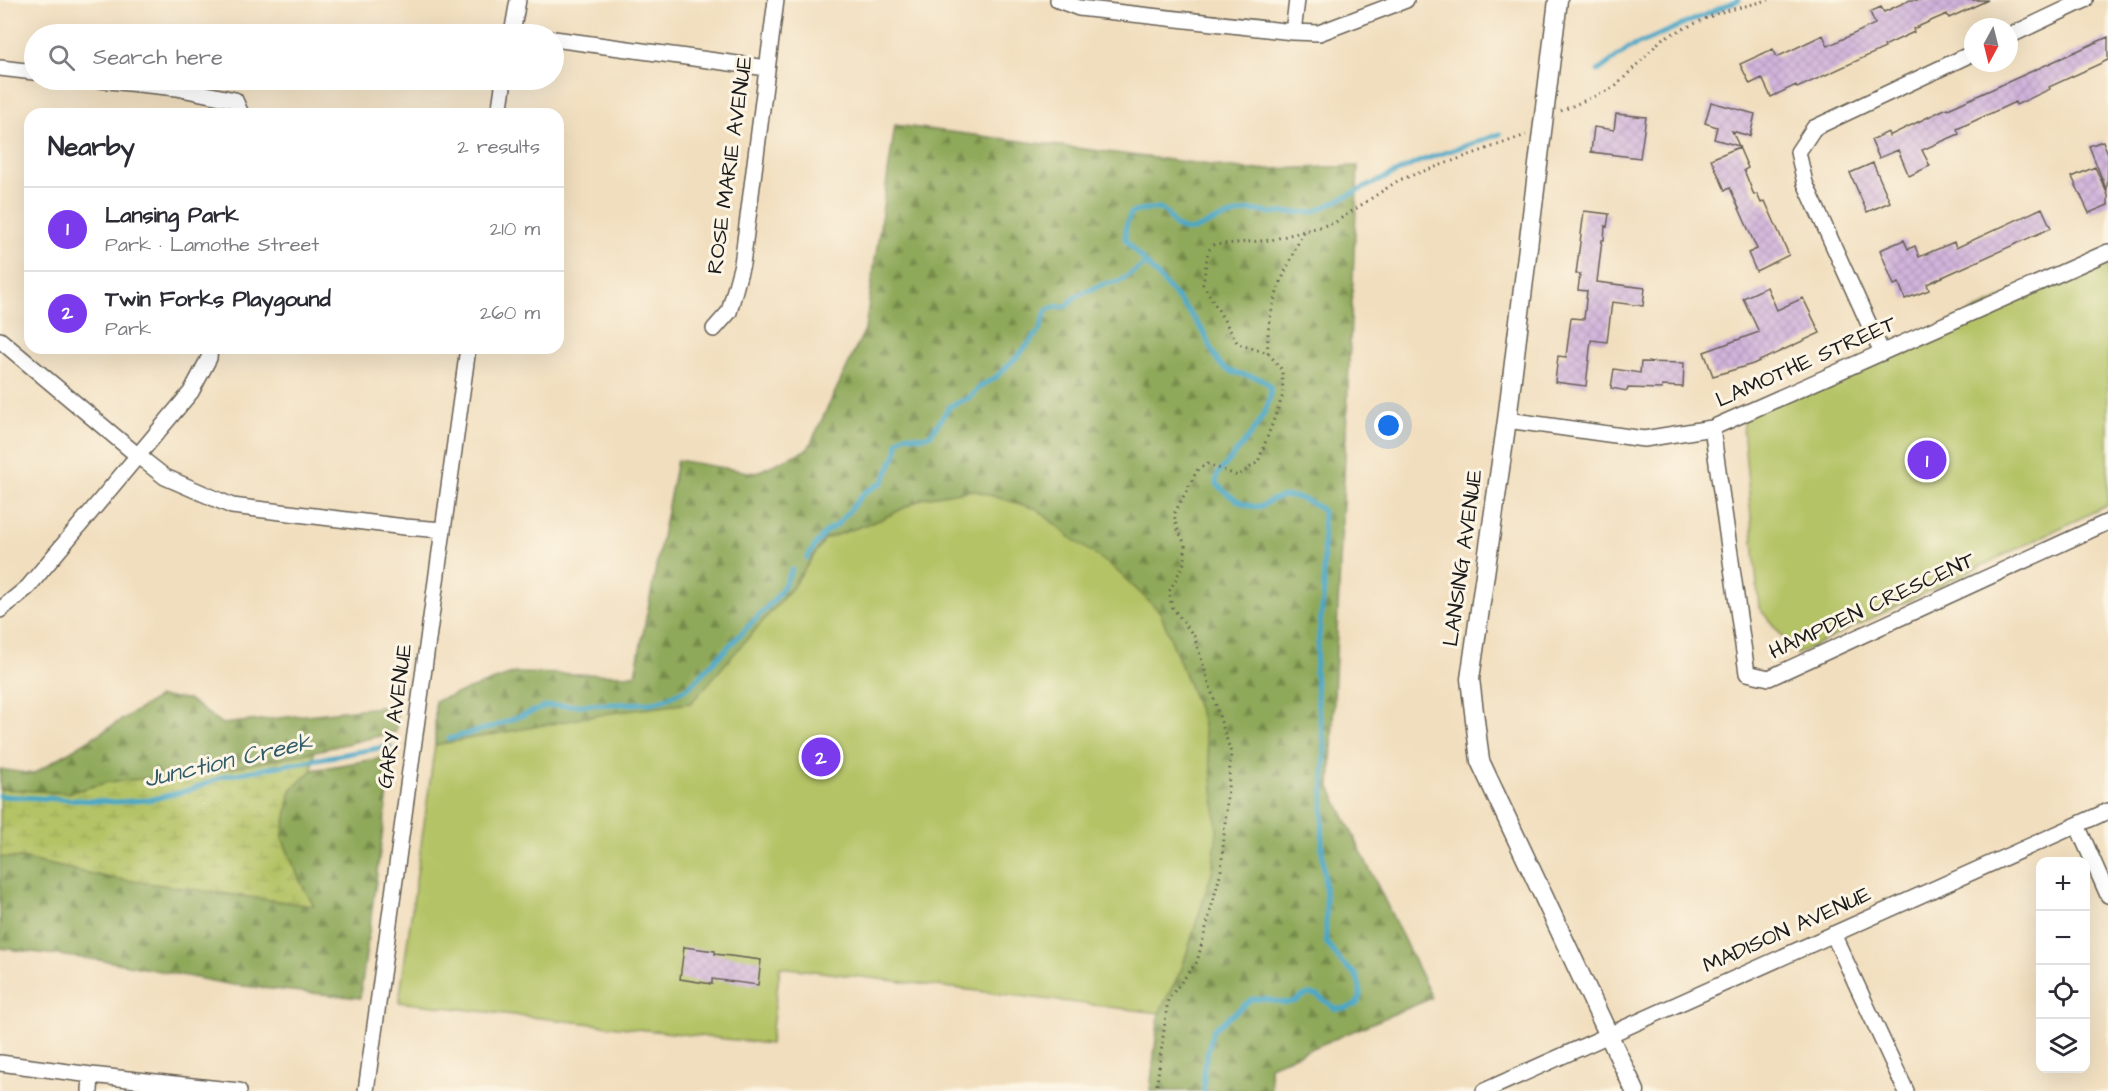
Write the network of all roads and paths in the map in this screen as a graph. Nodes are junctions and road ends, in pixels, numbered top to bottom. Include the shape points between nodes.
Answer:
1 (518, 0) edge
2 (776, 0) edge
3 (1058, 0) edge
4 (1297, 0) edge
5 (1406, 0) edge
6 (1558, 0) edge
7 (1769, 0) edge
8 (2085, 0) edge
9 (514, 24) edge
10 (1293, 32) junction
11 (2018, 32) edge
12 (564, 40) edge
13 (1964, 57) edge
14 (0, 68) edge
15 (766, 68) junction
16 (24, 71) edge
17 (187, 90) edge
18 (503, 90) edge
19 (238, 108) edge
20 (500, 108) edge
21 (1544, 119) junction
22 (1303, 231) junction
23 (2108, 252) edge
24 (714, 329) dead end
25 (0, 340) edge
26 (1268, 352) junction
27 (1882, 353) junction
28 (209, 354) edge
29 (467, 354) edge
30 (1507, 420) junction
31 (1712, 428) junction
32 (137, 455) junction
33 (2108, 522) edge
34 (443, 530) junction
35 (0, 610) edge
36 (2108, 811) edge
37 (2077, 825) junction
38 (2108, 895) edge
39 (1833, 934) junction
40 (1609, 1036) junction
41 (0, 1063) edge
42 (90, 1083) edge
43 (239, 1091) edge
44 (366, 1091) edge
45 (1156, 1091) edge
46 (1484, 1091) edge
47 (1635, 1091) edge
48 (1906, 1091) edge

1 - 9 street
2 - 15 street, ROSE MARIE AVENUE
3 - 10 street via 1079,8
4 - 10 street
5 - 10 street via 1319,33
6 - 21 street, LANSING AVENUE
7 - 21 path via 1718,13 1663,39 1615,87
8 - 11 street
12 - 15 street
13 - 27 street via 1814,128 1798,152 1804,183
14 - 16 street
15 - 24 street, ROSE MARIE AVENUE via 742,264 729,312
17 - 19 street via 235,100
18 - 20 street
21 - 22 path via 1527,134 1399,180 1334,223
21 - 30 street, LANSING AVENUE
22 - 26 path via 1272,303
22 - 26 path via 1271,240 1213,245 1208,251 1203,284 1238,345
23 - 27 street, LAMOTHE STREET
25 - 32 street
26 - 45 path via 1282,370 1283,394 1258,462 1238,476 1208,464 1198,469 1174,514 1185,544 1185,561 1169,592 1172,607 1194,636 1231,753 1221,871 1197,962 1168,999
27 - 31 street, LAMOTHE STREET
28 - 32 street via 191,392
29 - 34 street, GARY AVENUE
30 - 31 street, LAMOTHE STREET via 1644,439
30 - 40 street, LANSING AVENUE via 1470,679 1480,761
31 - 33 street, HAMPDEN CRESCENT via 1747,673 1769,678
32 - 34 street via 165,477 232,506
32 - 35 street via 28,586
34 - 44 street, GARY AVENUE
36 - 37 street, MADISON AVENUE
37 - 38 street
37 - 39 street, MADISON AVENUE
39 - 40 street, MADISON AVENUE
39 - 48 street
40 - 46 street, MADISON AVENUE
40 - 47 street, LANSING AVENUE
41 - 42 street
42 - 43 street

